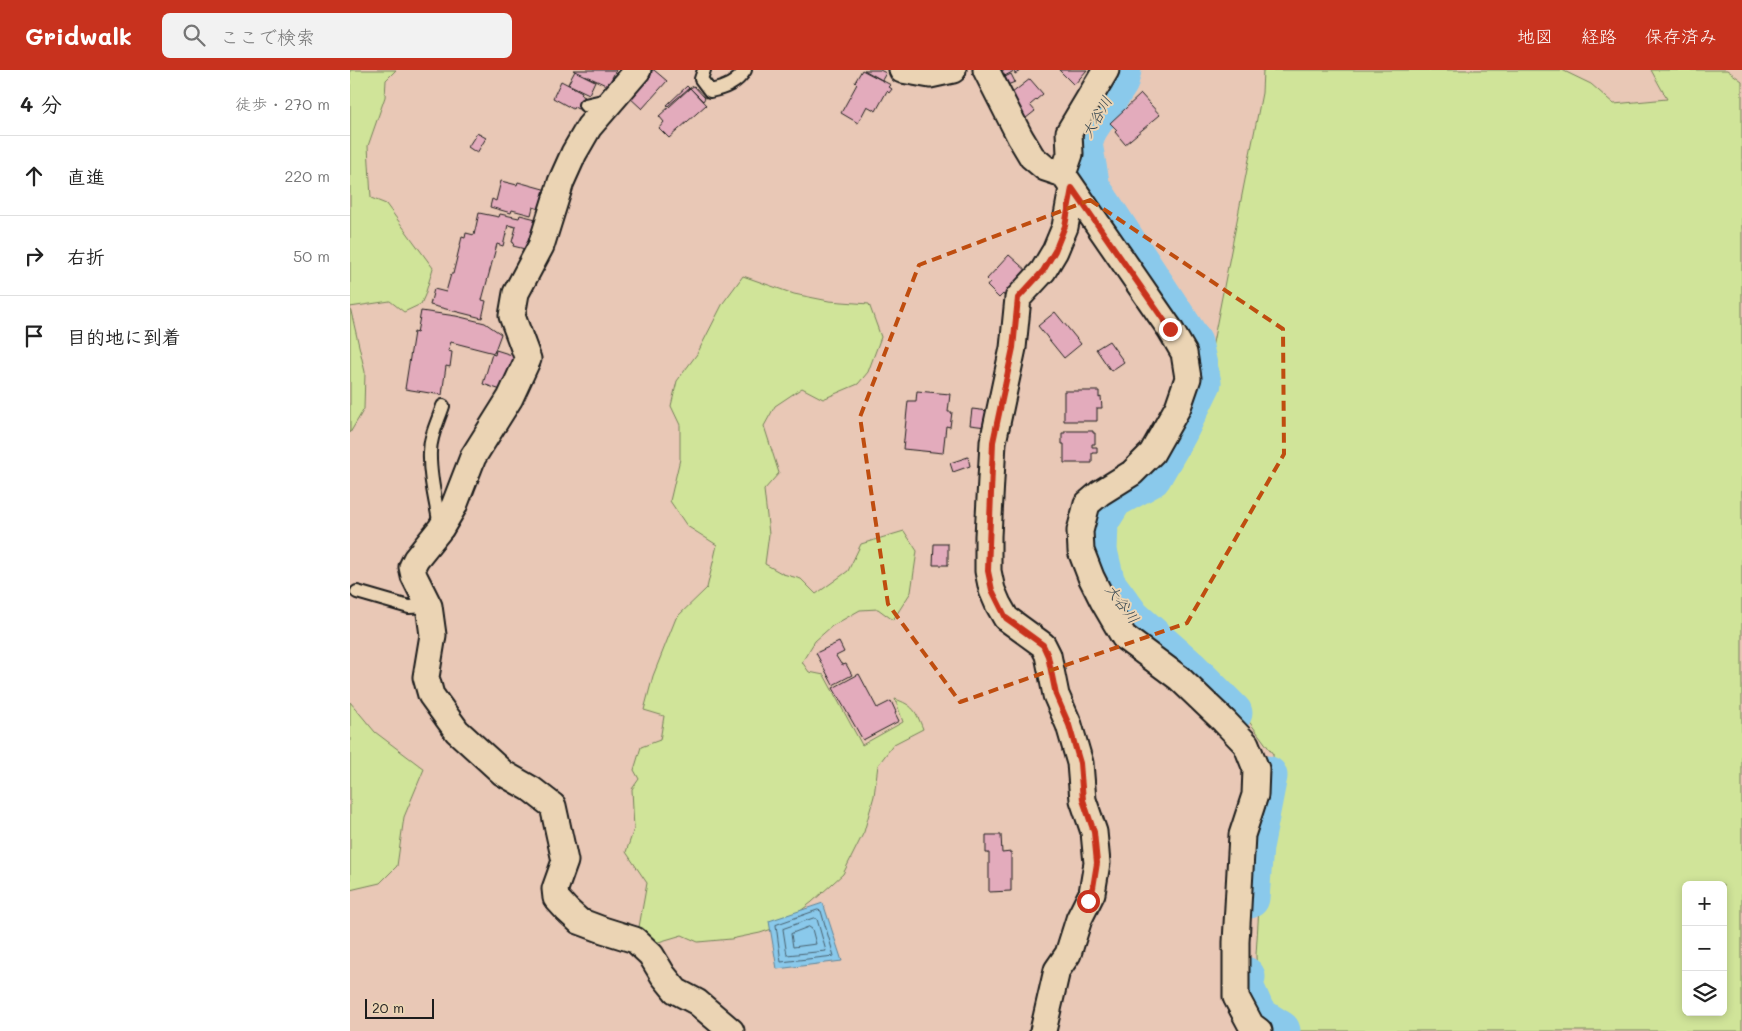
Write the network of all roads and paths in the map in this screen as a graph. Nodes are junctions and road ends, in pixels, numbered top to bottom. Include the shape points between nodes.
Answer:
1 (638, 70) edge
2 (704, 70) edge
3 (746, 70) edge
4 (902, 70) edge
5 (953, 70) edge
6 (986, 70) edge
7 (1106, 70) edge
8 (613, 98) junction
9 (585, 104) dead end
10 (1067, 181) junction
11 (443, 406) dead end
12 (441, 528) junction
13 (357, 592) dead end
14 (429, 606) junction
15 (731, 1031) edge
16 (1044, 1031) edge
17 (1258, 1031) edge

1 - 8 street
2 - 3 lane via 701,80 710,91 725,88
4 - 5 street via 930,75
6 - 10 street via 1032,157
7 - 10 street via 1070,132
8 - 9 lane
8 - 12 street via 589,127 574,154 561,182 542,246 516,293 512,316 528,359 510,398 473,457 454,506
10 - 16 street via 1065,226 1055,251 1043,271 1018,298 1013,348 993,442 988,536 988,571 998,604 1006,618 1043,645 1048,656 1056,695 1080,763 1083,800 1094,832 1097,863 1092,894 1079,919 1068,954 1057,970
10 - 17 street via 1184,353 1188,378 1178,407 1152,453 1132,473 1088,504 1080,531 1081,551 1091,577 1124,637 1179,678 1224,722 1246,744 1256,769 1255,795 1242,834 1236,997 1251,1025
11 - 12 lane via 430,451
12 - 14 street via 412,567
13 - 14 lane via 409,607
14 - 15 street via 433,635 426,677 432,695 462,737 503,773 553,806 565,861 555,889 556,898 579,920 635,940 652,955 676,991 697,1002

